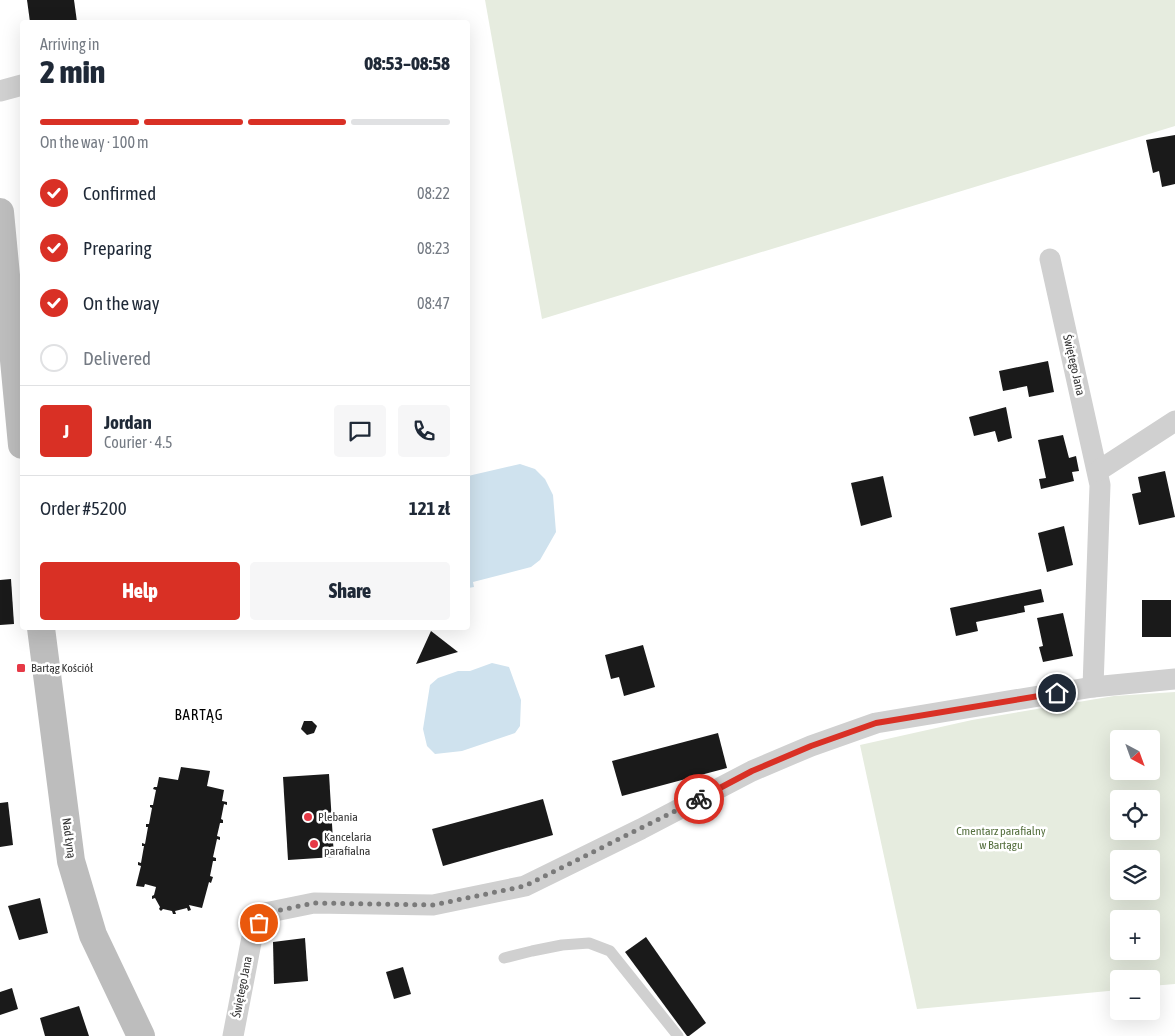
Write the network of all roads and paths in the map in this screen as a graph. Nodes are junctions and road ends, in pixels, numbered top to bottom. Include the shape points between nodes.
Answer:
1 (20, 86) edge
2 (0, 92) edge
3 (0, 212) edge
4 (1050, 259) dead end
5 (1175, 421) edge
6 (20, 425) edge
7 (1098, 471) junction
8 (42, 630) edge
9 (1175, 679) edge
10 (1093, 687) junction
11 (504, 958) dead end
12 (141, 1036) edge
13 (233, 1036) edge
14 (678, 1036) edge

1 - 2 street
3 - 6 street
4 - 7 street, Świętego Jana
5 - 7 street
7 - 10 street, Świętego Jana
8 - 12 street, Nad Łyną via 71,861 93,935
9 - 10 street, Świętego Jana
10 - 13 street, Świętego Jana via 876,723 752,771 525,886 433,905 314,903 266,913 253,932
11 - 14 lane via 562,945 588,944 610,950

